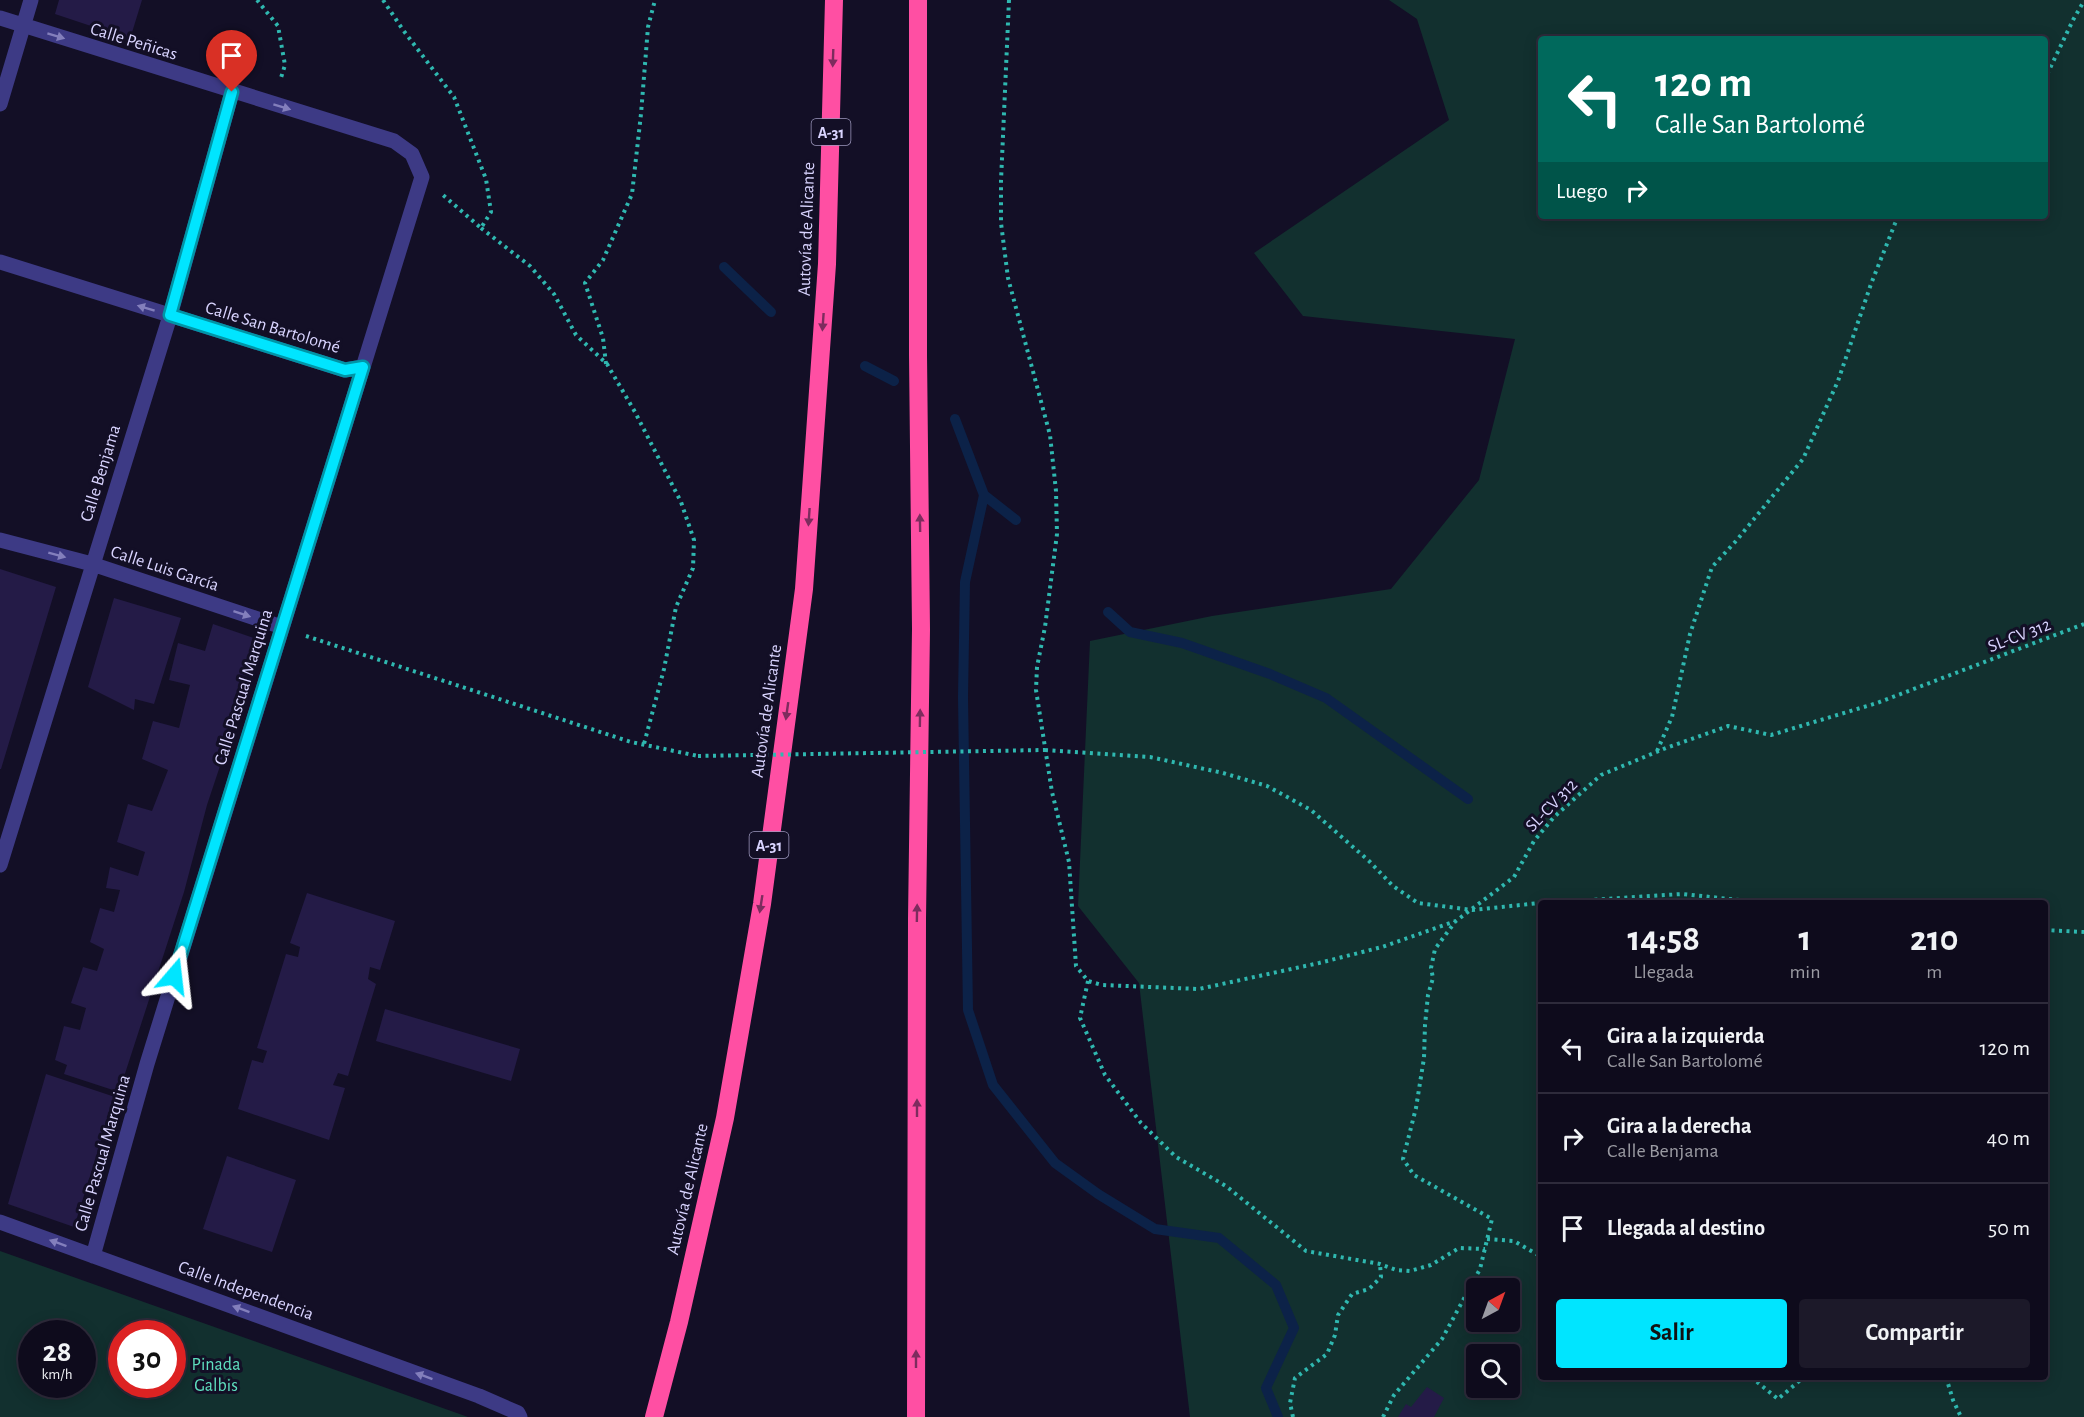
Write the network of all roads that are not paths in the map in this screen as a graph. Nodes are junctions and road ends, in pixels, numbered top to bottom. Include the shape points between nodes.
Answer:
1 (31, 0) edge
2 (834, 0) edge
3 (918, 0) edge
4 (0, 18) edge
5 (22, 26) junction
6 (232, 92) junction
7 (0, 104) edge
8 (422, 177) joint
9 (0, 262) edge
10 (170, 315) junction
11 (363, 367) junction
12 (0, 540) edge
13 (92, 564) junction
14 (282, 627) junction
15 (0, 865) edge
16 (0, 1222) edge
17 (93, 1256) junction
18 (520, 1417) edge
19 (654, 1417) edge
20 (916, 1417) edge

1 - 5 street
2 -> 19 highway, Autovía de Alicante / A-31 via 827,264 804,589 762,904 725,1118
20 -> 3 highway via 921,629
4 - 5 street, Calle Peñicas
5 -> 6 street, Calle Peñicas
5 - 7 street
6 -> 8 street, Calle Peñicas via 394,141 412,154
6 - 10 street, Calle Benjama
8 - 11 street, Calle Pascual Marquina
10 -> 9 street, Calle San Bartolomé
10 - 11 street, Calle San Bartolomé via 345,370
10 - 13 street, Calle Benjama
11 - 14 street, Calle Pascual Marquina
12 -> 13 street, Calle Luis García
13 -> 14 street, Calle Luis García
13 - 15 street, Calle Benjama
14 - 17 street, Calle Pascual Marquina via 147,1064
17 -> 16 street, Calle Independencia
18 -> 17 street, Calle Independencia via 479,1396

